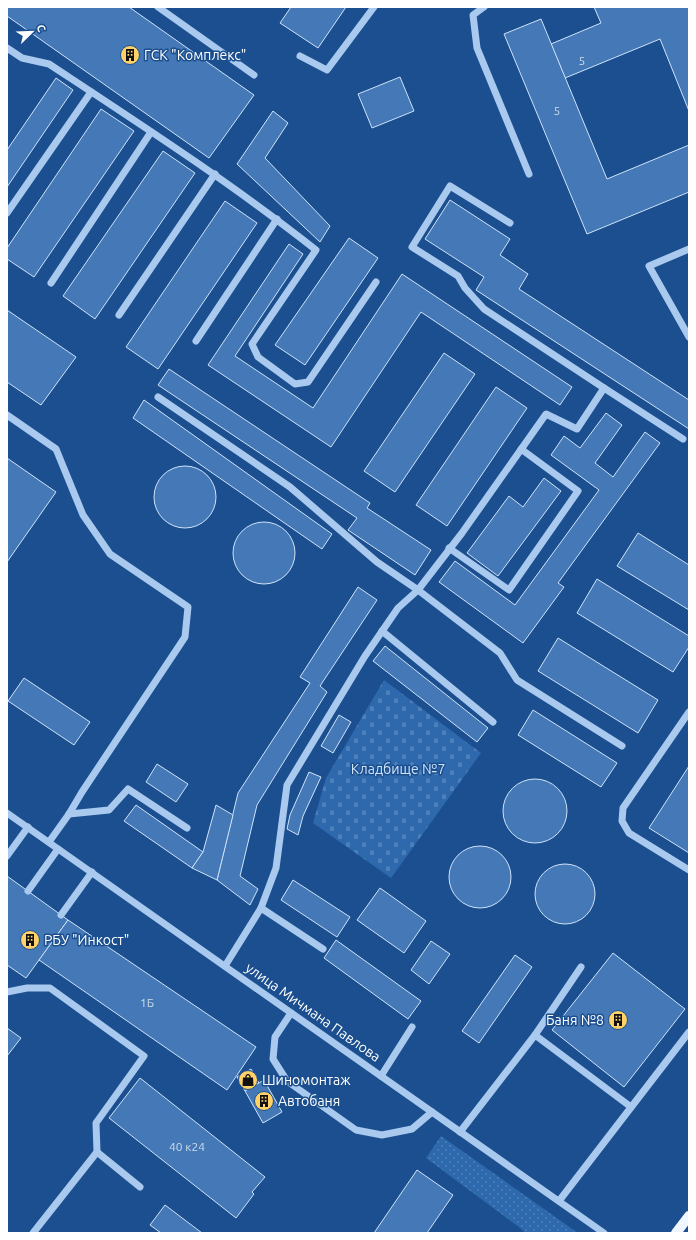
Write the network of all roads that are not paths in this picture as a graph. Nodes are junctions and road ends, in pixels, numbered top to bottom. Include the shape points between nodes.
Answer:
1 (158, 7) edge
2 (374, 7) edge
3 (484, 7) edge
4 (7, 48) edge
5 (300, 56) dead end
6 (254, 74) dead end
7 (91, 92) junction
8 (151, 132) junction
9 (215, 174) junction
10 (529, 174) dead end
11 (7, 213) edge
12 (277, 219) junction
13 (510, 223) dead end
14 (689, 250) edge
15 (376, 282) dead end
16 (51, 283) dead end
17 (119, 315) dead end
18 (689, 337) edge
19 (196, 341) dead end
20 (604, 388) junction
21 (158, 397) dead end
22 (7, 415) edge
23 (683, 439) dead end
24 (521, 449) junction
25 (449, 548) junction
26 (418, 590) junction
27 (382, 631) junction
28 (689, 712) edge
29 (493, 722) dead end
30 (622, 746) dead end
31 (7, 813) edge
32 (69, 814) junction
33 (28, 827) junction
34 (187, 828) dead end
35 (49, 842) junction
36 (58, 848) junction
37 (7, 856) edge
38 (689, 870) edge
39 (92, 872) junction
40 (28, 892) dead end
41 (261, 908) junction
42 (60, 915) dead end
43 (323, 949) dead end
44 (225, 966) junction
45 (581, 967) dead end
46 (7, 992) edge
47 (291, 1013) junction
48 (412, 1027) dead end
49 (689, 1032) edge
50 (535, 1034) junction
51 (381, 1076) junction
52 (631, 1107) junction
53 (432, 1112) junction
54 (460, 1132) junction
55 (97, 1152) junction
56 (140, 1186) dead end
57 (559, 1201) junction
58 (689, 1216) edge
59 (33, 1233) edge
60 (604, 1233) edge
61 (676, 1233) edge

1 - 6 street
2 - 5 street via 327,70
3 - 10 street via 473,15 477,48
4 - 7 street via 22,58 49,64
7 - 8 street
7 - 11 street
8 - 9 street
8 - 16 street
9 - 12 street
9 - 17 street
12 - 15 street via 316,250 252,344 258,357 295,384 308,382
12 - 19 street
13 - 20 street via 450,186 412,247 458,276 484,309
14 - 18 street via 649,266
20 - 23 street
20 - 24 street via 577,429 546,414
21 - 26 street via 290,487 377,562
22 - 32 street via 56,449 83,515 110,554 188,607 185,637
24 - 25 street
24 - 25 street via 578,491 509,590
25 - 26 street
26 - 27 street via 398,608
26 - 30 street via 500,653 517,680
27 - 29 street
27 - 41 street via 287,785 276,868
28 - 38 street via 623,808 622,821 629,833
31 - 33 street, улица Мичмана Павлова
32 - 34 street via 109,810 128,789
32 - 35 street
33 - 35 street, улица Мичмана Павлова
33 - 37 street
35 - 36 street, улица Мичмана Павлова
36 - 39 street, улица Мичмана Павлова
36 - 40 street
39 - 42 street
39 - 44 street, улица Мичмана Павлова
41 - 43 street
41 - 44 street
44 - 47 street, улица Мичмана Павлова
45 - 50 street
46 - 55 street via 27,988 50,988 144,1056 96,1123
47 - 51 street, улица Мичмана Павлова
47 - 53 street via 275,1037 273,1059 287,1081 356,1130 382,1135 412,1129
48 - 51 street
49 - 52 street
50 - 52 street
50 - 54 street
51 - 53 street, улица Мичмана Павлова
52 - 57 street
53 - 54 street, улица Мичмана Павлова
54 - 57 street, улица Мичмана Павлова
55 - 56 street
55 - 59 street
57 - 60 street, улица Мичмана Павлова
58 - 61 main road

